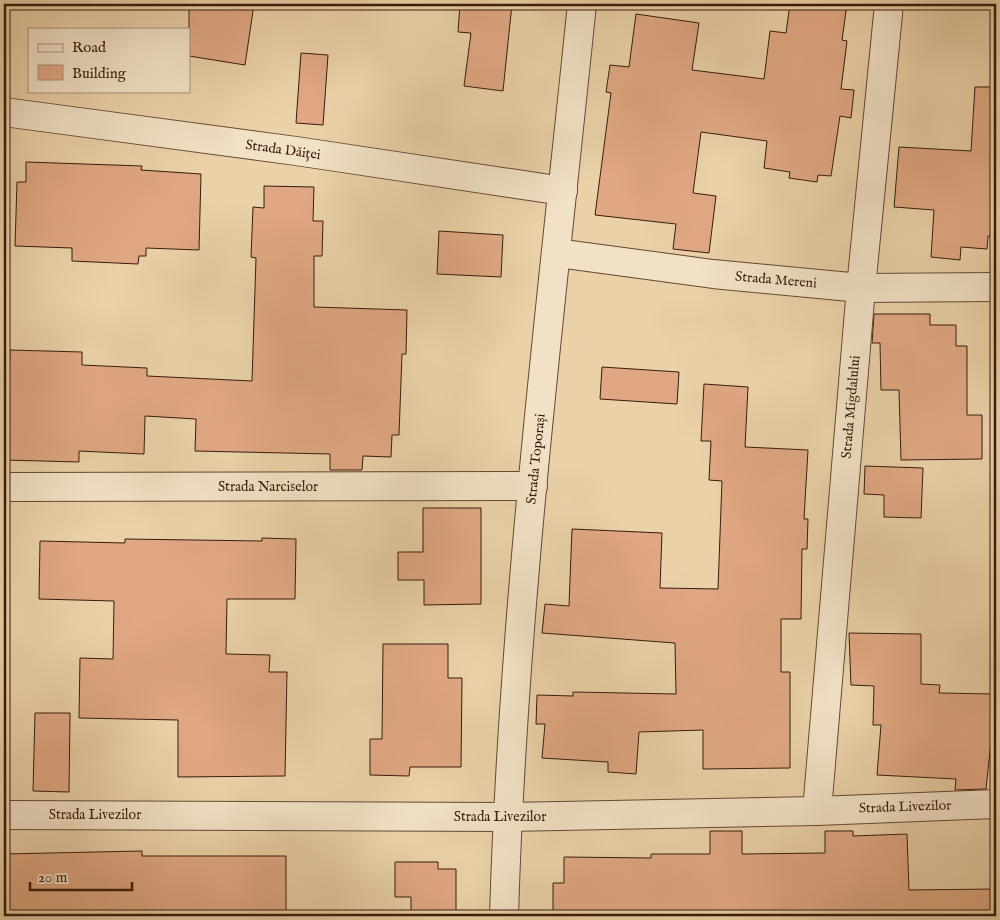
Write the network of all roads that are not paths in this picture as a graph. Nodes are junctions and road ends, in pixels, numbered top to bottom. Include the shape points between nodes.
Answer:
1 (582, 4) edge
2 (889, 4) edge
3 (4, 112) edge
4 (563, 191) junction
5 (557, 253) junction
6 (996, 287) edge
7 (860, 288) junction
8 (533, 486) junction
9 (4, 487) edge
10 (996, 804) edge
11 (817, 811) junction
12 (4, 815) edge
13 (507, 817) junction
14 (504, 916) edge

1 - 4 street, Strada Toporași
2 - 7 street, Strada Migdalului
3 - 4 street, Strada Dăiței
4 - 5 street, Strada Toporași
5 - 7 street, Strada Mereni via 713,274
5 - 8 street, Strada Toporași
6 - 7 street, Strada Mereni
7 - 11 street, Strada Migdalului
8 - 9 street, Strada Narciselor
8 - 13 street, Strada Toporași
10 - 11 street, Strada Livezilor
11 - 13 street, Strada Livezilor
12 - 13 street, Strada Livezilor
13 - 14 street, Strada Toporași

